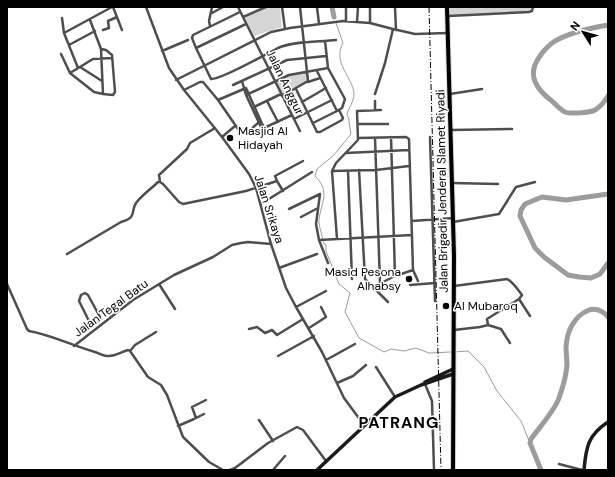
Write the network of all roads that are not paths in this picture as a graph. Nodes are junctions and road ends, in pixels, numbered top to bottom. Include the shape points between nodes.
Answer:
1 (113, 7) edge
2 (146, 7) edge
3 (212, 7) edge
4 (223, 7) edge
5 (238, 7) edge
6 (266, 7) edge
7 (282, 7) edge
8 (300, 7) edge
9 (318, 7) edge
10 (346, 7) edge
11 (358, 7) edge
12 (370, 7) edge
13 (394, 7) edge
14 (447, 7) edge
15 (533, 7) edge
16 (240, 12) junction
17 (212, 13) junction
18 (448, 16) junction
19 (117, 17) junction
20 (243, 17) junction
21 (62, 18) dead end
22 (90, 20) junction
23 (346, 21) junction
24 (357, 22) junction
25 (370, 23) junction
26 (246, 24) junction
27 (319, 24) junction
28 (210, 26) junction
29 (302, 27) junction
30 (285, 29) junction
31 (103, 30) dead end
32 (122, 30) dead end
33 (394, 30) junction
34 (95, 31) junction
35 (64, 33) junction
36 (448, 33) junction
37 (188, 40) dead end
38 (255, 40) junction
39 (336, 40) dead end
40 (325, 41) junction
41 (304, 43) junction
42 (68, 45) junction
43 (196, 48) junction
44 (101, 49) junction
45 (162, 51) junction
46 (61, 54) dead end
47 (262, 56) junction
48 (326, 56) junction
49 (306, 57) junction
50 (101, 58) junction
51 (112, 58) junction
52 (204, 65) junction
53 (79, 67) junction
54 (328, 68) junction
55 (268, 69) junction
56 (317, 70) junction
57 (308, 72) junction
58 (70, 73) junction
59 (320, 78) junction
60 (176, 80) junction
61 (102, 81) junction
62 (242, 81) junction
63 (274, 81) junction
64 (308, 82) junction
65 (233, 85) dead end
66 (244, 88) junction
67 (326, 88) junction
68 (296, 89) junction
69 (184, 90) junction
70 (482, 90) dead end
71 (103, 94) junction
72 (247, 94) junction
73 (375, 94) dead end
74 (450, 94) junction
75 (281, 95) junction
76 (218, 100) junction
77 (332, 100) junction
78 (266, 101) junction
79 (375, 101) dead end
80 (302, 102) junction
81 (253, 108) junction
82 (375, 110) junction
83 (380, 110) dead end
84 (338, 111) junction
85 (308, 112) junction
86 (292, 115) junction
87 (294, 119) junction
88 (259, 122) junction
89 (278, 122) junction
90 (313, 123) junction
91 (358, 124) junction
92 (388, 124) dead end
93 (235, 126) junction
94 (215, 128) junction
95 (264, 128) junction
96 (451, 130) junction
97 (512, 130) dead end
98 (300, 131) dead end
99 (222, 137) junction
100 (391, 137) junction
101 (430, 137) dead end
102 (358, 138) junction
103 (375, 138) junction
104 (409, 150) junction
105 (391, 151) junction
106 (376, 152) junction
107 (345, 153) junction
108 (303, 161) dead end
109 (409, 166) junction
110 (392, 168) junction
111 (348, 170) junction
112 (359, 170) junction
113 (376, 170) junction
114 (332, 171) junction
115 (312, 172) dead end
116 (277, 181) junction
117 (160, 182) junction
118 (535, 182) dead end
119 (452, 183) junction
120 (498, 184) dead end
121 (256, 188) junction
122 (283, 191) junction
123 (261, 204) junction
124 (319, 208) junction
125 (290, 209) dead end
126 (301, 217) dead end
127 (432, 219) junction
128 (453, 220) junction
129 (412, 221) junction
130 (412, 235) junction
131 (379, 236) junction
132 (394, 236) junction
133 (337, 238) junction
134 (350, 238) junction
135 (362, 238) junction
136 (321, 239) junction
137 (271, 244) junction
138 (67, 254) dead end
139 (317, 254) dead end
140 (328, 263) dead end
141 (279, 268) junction
142 (413, 270) junction
143 (395, 276) junction
144 (352, 279) dead end
145 (418, 281) dead end
146 (380, 283) junction
147 (434, 283) junction
148 (7, 284) edge
149 (159, 284) junction
150 (410, 285) dead end
151 (454, 286) junction
152 (373, 287) junction
153 (326, 291) dead end
154 (519, 299) junction
155 (435, 301) dead end
156 (388, 302) dead end
157 (296, 307) junction
158 (321, 307) dead end
159 (175, 309) dead end
160 (530, 316) dead end
161 (304, 319) junction
162 (96, 323) junction
163 (488, 325) junction
164 (99, 327) junction
165 (309, 328) junction
166 (248, 330) dead end
167 (453, 330) junction
168 (156, 332) dead end
169 (314, 336) junction
170 (510, 342) dead end
171 (355, 344) dead end
172 (74, 346) junction
173 (130, 351) junction
174 (278, 356) dead end
175 (326, 360) junction
176 (366, 365) dead end
177 (376, 367) dead end
178 (453, 372) junction
179 (337, 383) junction
180 (423, 385) junction
181 (395, 397) junction
182 (206, 400) dead end
183 (204, 414) dead end
184 (196, 418) junction
185 (258, 420) dead end
186 (608, 422) edge
187 (364, 425) junction
188 (178, 426) junction
189 (273, 441) junction
190 (285, 456) dead end
191 (326, 461) junction
192 (559, 464) dead end
193 (236, 469) edge
194 (223, 470) edge
195 (230, 470) edge
196 (273, 470) edge
197 (317, 470) edge
198 (434, 470) edge
199 (452, 470) edge
200 (583, 470) edge

1 - 19 street
1 - 22 street
2 - 45 street, Jalan Srikaya
3 - 17 street
4 - 17 street
5 - 16 street, Jalan Anggur
6 - 20 street
7 - 30 street
8 - 29 street
9 - 27 street
10 - 23 street
11 - 24 street
12 - 25 street
13 - 33 street
14 - 18 main road, Jalan Brigadir Jenderal Slamet Riyadi
15 - 18 street via 529,12
16 - 20 street, Jalan Anggur
16 - 28 street
17 - 28 street
18 - 36 main road, Jalan Brigadir Jenderal Slamet Riyadi
19 - 31 street via 108,21 109,28
19 - 32 street
20 - 26 street, Jalan Anggur
21 - 35 street
22 - 34 street
22 - 35 street
23 - 24 street
23 - 27 street
24 - 25 street
25 - 33 street
26 - 38 street, Jalan Anggur
26 - 43 street
27 - 29 street
28 - 43 street via 193,35
29 - 30 street
29 - 41 street
30 - 38 street via 271,32
33 - 36 street via 415,34
33 - 73 street
34 - 42 street
34 - 44 street
35 - 42 street
36 - 74 main road, Jalan Brigadir Jenderal Slamet Riyadi
37 - 45 street
38 - 47 street, Jalan Anggur
38 - 52 street
39 - 40 street
40 - 41 street
40 - 48 street
41 - 47 street via 280,47
41 - 49 street
42 - 53 street
43 - 52 street
44 - 50 street
44 - 51 street via 106,50
45 - 60 street, Jalan Srikaya
46 - 58 street
47 - 52 street via 212,80
47 - 55 street, Jalan Anggur
48 - 49 street
48 - 54 street
49 - 55 street via 287,60
49 - 57 street
50 - 51 street
50 - 53 street via 93,59
50 - 61 street
51 - 71 street via 115,94
52 - 60 street
53 - 58 street
53 - 61 street
54 - 56 street
54 - 84 street via 345,99 343,107
55 - 62 street
55 - 63 street, Jalan Anggur
56 - 57 street
56 - 59 street
57 - 63 street
57 - 64 street
58 - 71 street via 94,92
59 - 64 street
59 - 67 street
60 - 69 street, Jalan Srikaya
61 - 71 street
62 - 65 street
62 - 66 street
63 - 72 street
63 - 75 street, Jalan Anggur
64 - 68 street
66 - 72 street
66 - 76 street
67 - 77 street
67 - 80 street
68 - 75 street
68 - 80 street
69 - 76 street via 202,81
69 - 94 street, Jalan Srikaya
70 - 74 street
72 - 81 street
74 - 96 main road, Jalan Brigadir Jenderal Slamet Riyadi
75 - 78 street
75 - 86 street, Jalan Anggur
76 - 93 street
77 - 84 street
77 - 85 street
78 - 81 street
78 - 89 street
79 - 82 street
80 - 85 street
81 - 88 street
81 - 95 street
82 - 83 street
82 - 91 street via 357,111
84 - 90 street
84 - 90 street via 342,120 320,132 316,131
85 - 87 street
85 - 90 street
86 - 87 street, Jalan Anggur
86 - 89 street
87 - 98 street, Jalan Anggur
88 - 93 street via 245,133
88 - 95 street via 261,128
89 - 95 street
91 - 92 street
91 - 102 street
93 - 99 street
94 - 99 street, Jalan Srikaya
94 - 117 street via 190,143 187,149 159,175
96 - 97 street
96 - 119 main road, Jalan Brigadir Jenderal Slamet Riyadi
99 - 121 street, Jalan Srikaya
100 - 103 street
100 - 104 street via 408,138
100 - 105 street
101 - 127 street
102 - 103 street
102 - 107 street
103 - 106 street
104 - 105 street
104 - 109 street
105 - 106 street
105 - 110 street
106 - 107 street
106 - 113 street
107 - 114 street
108 - 116 street via 275,176
109 - 110 street
109 - 129 street
110 - 113 street
110 - 132 street
111 - 112 street
111 - 114 street
111 - 134 street
112 - 113 street
112 - 135 street
113 - 131 street
114 - 133 street
115 - 122 street
116 - 121 street
116 - 122 street
117 - 121 street via 182,204
117 - 138 street via 137,202 134,213 128,220
118 - 128 street via 516,187 499,214
119 - 120 street
119 - 128 main road, Jalan Brigadir Jenderal Slamet Riyadi
121 - 123 street, Jalan Srikaya
122 - 123 street
123 - 137 street, Jalan Srikaya
124 - 125 street via 319,194
124 - 126 street
124 - 136 street via 316,224
127 - 128 street
127 - 129 street
127 - 147 street
128 - 151 main road, Jalan Brigadir Jenderal Slamet Riyadi
129 - 130 street
130 - 132 street
130 - 142 street
131 - 132 street
131 - 135 street
131 - 146 street
132 - 143 street
133 - 134 street
133 - 136 street
134 - 135 street
134 - 144 street
135 - 152 street via 365,279
136 - 140 street
137 - 141 street, Jalan Srikaya
137 - 149 street, Jalan Tegal Batu via 236,244
139 - 141 street
141 - 157 street, Jalan Srikaya
142 - 143 street
142 - 145 street
143 - 146 street
146 - 152 street
147 - 150 street
147 - 155 street
148 - 172 street, Jalan Tegal Batu via 29,331 54,337
149 - 159 street
149 - 164 street, Jalan Tegal Batu via 133,300
151 - 154 street via 508,280 521,294
151 - 167 main road, Jalan Brigadir Jenderal Slamet Riyadi
152 - 156 street
153 - 157 street
154 - 160 street
154 - 163 street via 487,319
157 - 161 street, Jalan Srikaya
158 - 165 street via 326,317
161 - 165 street, Jalan Srikaya
161 - 166 street via 277,335 272,330 265,334 257,327
162 - 162 street via 90,323 79,302 84,294 87,294 100,317
162 - 164 street
163 - 167 street
163 - 170 street via 501,329
164 - 172 street, Jalan Tegal Batu
165 - 169 street, Jalan Srikaya
167 - 178 main road, Jalan Brigadir Jenderal Slamet Riyadi
168 - 173 street
169 - 174 street
169 - 175 street, Jalan Srikaya
171 - 175 street
172 - 173 street via 106,356
173 - 188 street via 148,377 162,387
175 - 179 street, Jalan Srikaya
176 - 179 street via 353,376
177 - 181 street
178 - 180 main road
178 - 199 main road, Jalan Brigadir Jenderal Slamet Riyadi
179 - 187 street, Jalan Srikaya via 344,398
180 - 181 main road
180 - 198 street via 432,401
181 - 187 main road
182 - 184 street via 192,407
183 - 184 street
184 - 188 street
185 - 189 street
186 - 200 main road via 591,437
187 - 191 main road
188 - 194 street via 183,437 209,462
189 - 191 street via 298,426
189 - 193 street
190 - 196 street
191 - 197 main road
192 - 200 street
193 - 195 street

